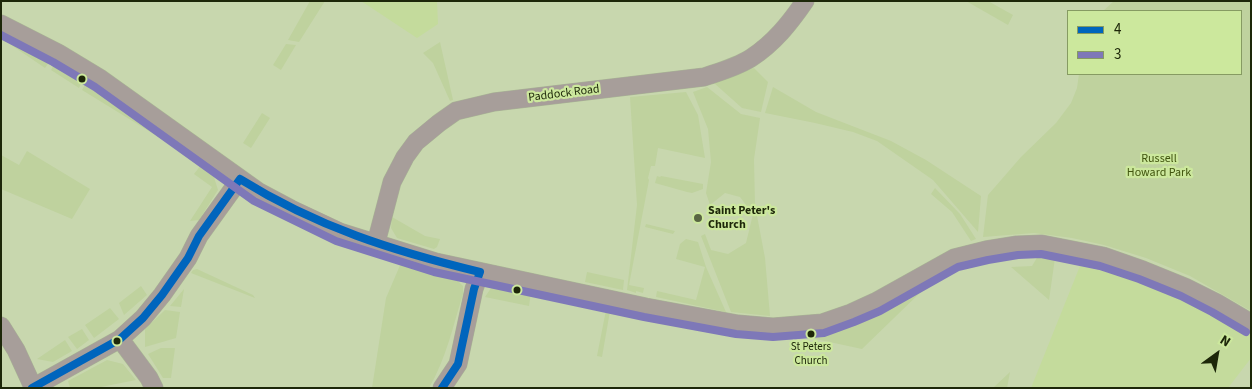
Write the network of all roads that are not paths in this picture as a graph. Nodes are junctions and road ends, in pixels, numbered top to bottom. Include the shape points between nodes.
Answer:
1 (805, 1) edge
2 (1, 24) edge
3 (240, 179) junction
4 (376, 243) junction
5 (480, 272) junction
6 (1251, 323) edge
7 (1, 326) edge
8 (120, 339) junction
9 (32, 388) edge
10 (154, 388) edge
11 (442, 388) edge

1 - 4 street, Paddock Road via 790,24 751,59 704,77 494,102 454,112 416,142 405,157 392,182
2 - 3 street via 101,79
3 - 4 street via 291,209 340,232
3 - 8 street via 162,295
4 - 5 street
5 - 6 street via 729,323 773,327 822,323 851,314 954,258 1016,245 1042,244 1103,256 1143,270 1185,287
5 - 11 street via 458,364
7 - 9 street via 16,350
8 - 9 street
8 - 10 street

